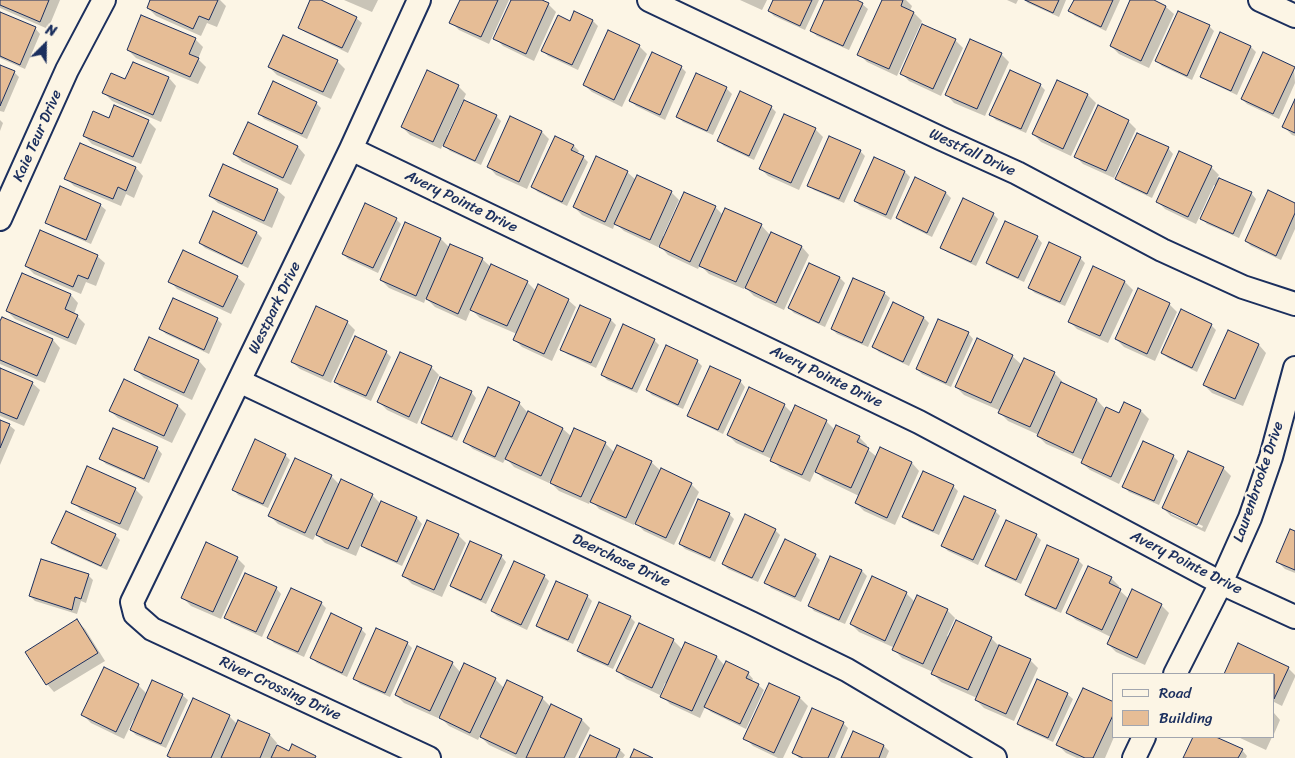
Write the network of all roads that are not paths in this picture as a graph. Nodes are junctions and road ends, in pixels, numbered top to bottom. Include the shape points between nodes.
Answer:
1 (104, 0) edge
2 (419, 0) edge
3 (648, 0) edge
4 (1260, 0) edge
5 (1295, 16) edge
6 (352, 149) junction
7 (0, 219) edge
8 (1295, 304) edge
9 (1295, 368) edge
10 (240, 381) junction
11 (1220, 583) junction
12 (135, 614) joint
13 (1295, 617) edge
14 (1175, 673) edge
15 (1144, 738) edge
16 (982, 755) edge
17 (429, 758) edge
18 (1134, 758) edge

1 - 7 street, Kaie Teur Drive
2 - 6 street, Westpark Drive
3 - 8 street, Westfall Drive via 1017,173 1162,250 1243,287
4 - 5 street
6 - 10 street, Westpark Drive
6 - 11 street, Avery Pointe Drive via 919,422
9 - 11 street, Laurenbrooke Drive via 1256,501
10 - 12 street, Westpark Drive via 132,602
10 - 16 street, Deerchase Drive via 847,670
11 - 13 street, Avery Pointe Drive
11 - 14 street, Laurenbrooke Drive
12 - 17 street, River Crossing Drive via 152,629
15 - 18 street

